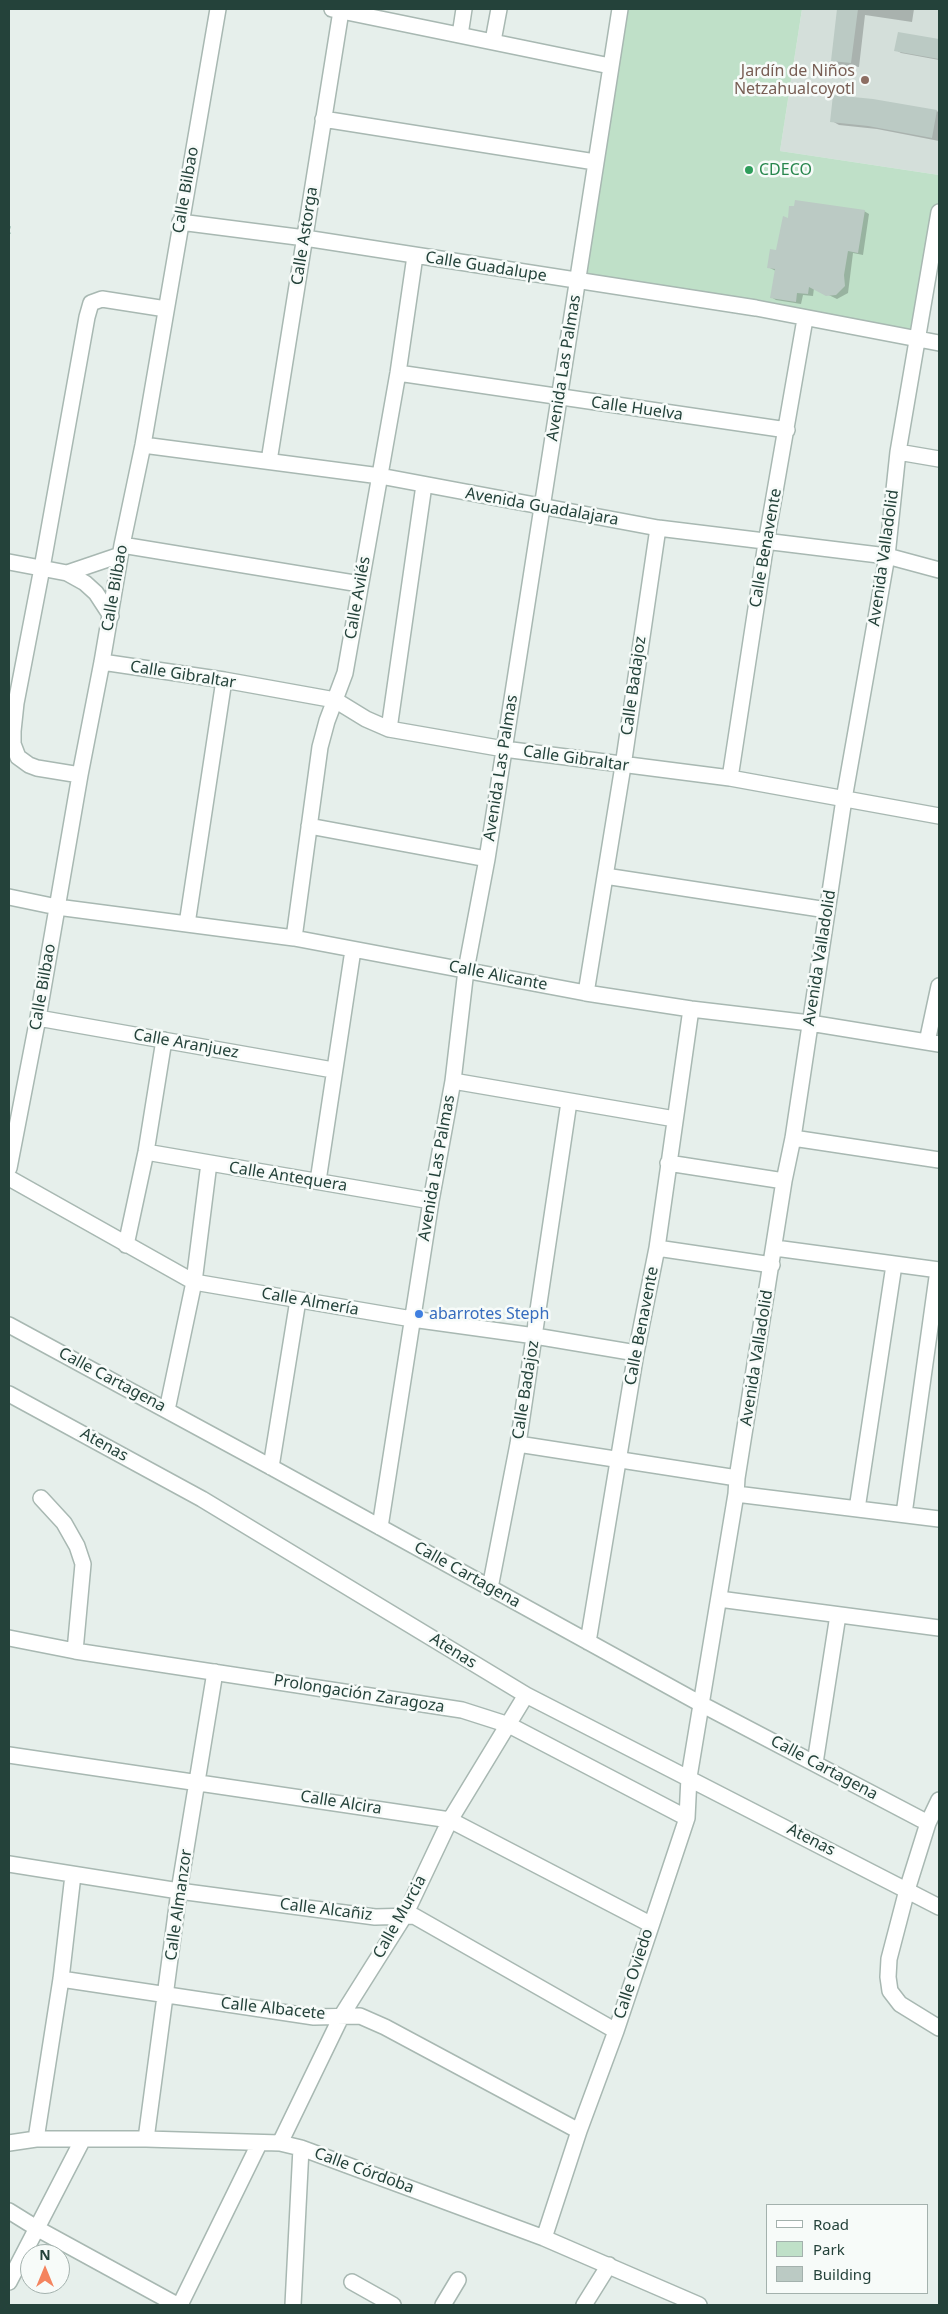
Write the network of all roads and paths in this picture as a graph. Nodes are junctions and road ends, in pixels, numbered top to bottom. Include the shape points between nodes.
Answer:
1 (218, 9) edge
2 (464, 9) edge
3 (499, 9) edge
4 (620, 9) edge
5 (337, 10) edge
6 (460, 35) junction
7 (493, 41) junction
8 (610, 66) junction
9 (323, 119) junction
10 (595, 162) junction
11 (939, 212) edge
12 (180, 222) junction
13 (9, 226) edge
14 (9, 234) edge
15 (305, 238) junction
16 (415, 256) junction
17 (578, 281) junction
18 (166, 309) junction
19 (806, 319) junction
20 (917, 339) junction
21 (939, 343) edge
22 (398, 373) junction
23 (559, 398) junction
24 (787, 430) junction
25 (143, 446) junction
26 (898, 452) junction
27 (939, 459) edge
28 (270, 461) junction
29 (380, 476) junction
30 (424, 485) junction
31 (542, 506) junction
32 (658, 528) junction
33 (766, 543) junction
34 (121, 550) junction
35 (887, 556) junction
36 (9, 562) edge
37 (42, 568) junction
38 (939, 570) edge
39 (67, 573) junction
40 (360, 584) junction
41 (110, 616) junction
42 (102, 662) junction
43 (224, 680) junction
44 (335, 700) junction
45 (389, 729) junction
46 (504, 749) junction
47 (623, 766) junction
48 (80, 775) junction
49 (730, 778) junction
50 (844, 799) junction
51 (939, 816) edge
52 (309, 826) junction
53 (487, 858) junction
54 (606, 876) junction
55 (9, 898) edge
56 (57, 907) junction
57 (827, 910) junction
58 (187, 924) junction
59 (294, 938) junction
60 (353, 950) junction
61 (466, 970) junction
62 (939, 986) edge
63 (586, 993) junction
64 (691, 1009) junction
65 (38, 1018) junction
66 (810, 1023) junction
67 (164, 1040) junction
68 (933, 1043) edge
69 (333, 1070) junction
70 (453, 1081) junction
71 (569, 1102) junction
72 (675, 1119) junction
73 (793, 1138) junction
74 (146, 1152) junction
75 (939, 1160) edge
76 (209, 1163) junction
77 (668, 1163) junction
78 (9, 1168) edge
79 (9, 1178) edge
80 (318, 1181) junction
81 (784, 1181) junction
82 (431, 1201) junction
83 (126, 1245) junction
84 (657, 1248) junction
85 (774, 1248) junction
86 (772, 1265) junction
87 (894, 1265) junction
88 (939, 1270) edge
89 (194, 1282) junction
90 (298, 1300) junction
91 (412, 1319) junction
92 (9, 1325) edge
93 (535, 1336) junction
94 (636, 1353) junction
95 (9, 1394) edge
96 (167, 1410) junction
97 (518, 1444) junction
98 (619, 1459) junction
99 (271, 1466) junction
100 (737, 1478) junction
101 (736, 1494) junction
102 (41, 1498) dead end
103 (856, 1509) junction
104 (904, 1514) junction
105 (939, 1519) edge
106 (380, 1527) junction
107 (490, 1588) junction
108 (719, 1599) junction
109 (838, 1615) junction
110 (939, 1628) edge
111 (9, 1638) edge
112 (588, 1642) junction
113 (75, 1651) junction
114 (215, 1672) junction
115 (526, 1695) junction
116 (701, 1704) junction
117 (509, 1725) junction
118 (9, 1755) edge
119 (815, 1763) junction
120 (689, 1777) junction
121 (197, 1782) junction
122 (939, 1800) edge
123 (687, 1818) junction
124 (450, 1820) junction
125 (928, 1823) junction
126 (9, 1864) edge
127 (73, 1875) junction
128 (907, 1890) junction
129 (180, 1891) junction
130 (939, 1907) edge
131 (405, 1915) junction
132 (650, 1924) junction
133 (61, 1979) junction
134 (166, 1996) junction
135 (342, 2015) junction
136 (939, 2028) edge
137 (616, 2031) junction
138 (579, 2130) junction
139 (36, 2139) junction
140 (83, 2139) junction
141 (146, 2139) junction
142 (9, 2143) edge
143 (280, 2143) junction
144 (259, 2144) junction
145 (301, 2148) junction
146 (9, 2211) edge
147 (38, 2229) junction
148 (544, 2238) junction
149 (610, 2265) junction
150 (458, 2280) dead end
151 (9, 2282) edge
152 (352, 2282) dead end
153 (178, 2305) edge
154 (293, 2305) edge
155 (393, 2305) edge
156 (443, 2305) edge
157 (584, 2305) edge
158 (699, 2305) edge

1 - 12 street, Calle Bilbao
2 - 6 street
3 - 7 street
4 - 8 street, Avenida Las Palmas
5 - 6 street
5 - 9 street, Calle Astorga
6 - 7 street
7 - 8 street
8 - 10 street, Avenida Las Palmas
9 - 10 street
9 - 15 street, Calle Astorga
10 - 17 street, Avenida Las Palmas
11 - 20 street, Avenida Valladolid
12 - 15 street, Calle Guadalupe
12 - 18 street, Calle Bilbao
13 - 14 path
15 - 16 street, Calle Guadalupe
15 - 28 street, Calle Astorga
16 - 17 street, Calle Guadalupe
16 - 22 street, Calle Avilés
17 - 19 street, Calle Guadalupe via 756,308
17 - 23 street, Avenida Las Palmas
18 - 25 street, Calle Bilbao
18 - 37 street via 102,298 91,303
19 - 20 street, Calle Guadalupe
19 - 24 street, Calle Benavente
20 - 21 street, Calle Guadalupe
20 - 26 street, Avenida Valladolid
22 - 23 street, Calle Huelva
22 - 29 street, Calle Avilés
23 - 24 street, Calle Huelva
23 - 31 street, Avenida Las Palmas
24 - 33 street, Calle Benavente
25 - 28 street, Avenida Guadalajara
25 - 34 street, Calle Bilbao
26 - 27 street
26 - 35 street, Avenida Valladolid
28 - 29 street, Avenida Guadalajara
29 - 30 street, Avenida Guadalajara
29 - 40 street, Calle Avilés
30 - 31 street, Avenida Guadalajara
30 - 45 street
31 - 32 street, Avenida Guadalajara
31 - 46 street, Avenida Las Palmas
32 - 33 street, Avenida Guadalajara
32 - 47 street, Calle Badajoz
33 - 35 street, Avenida Guadalajara
33 - 49 street, Calle Benavente
34 - 39 street
34 - 40 street
34 - 41 street, Calle Bilbao
35 - 38 street, Avenida Guadalajara
35 - 50 street, Avenida Valladolid
36 - 37 street
37 - 39 street
37 - 48 street via 16,703 13,744 18,757 37,768
39 - 41 street via 86,583
40 - 44 street, Calle Avilés via 345,673
41 - 42 street, Calle Bilbao
42 - 43 street, Calle Gibraltar
42 - 48 street, Calle Bilbao
43 - 44 street, Calle Gibraltar
43 - 58 street
44 - 45 street, Calle Gibraltar
44 - 52 street, Calle Avilés via 320,747
45 - 46 street, Calle Gibraltar
46 - 47 street, Calle Gibraltar
46 - 53 street, Avenida Las Palmas
47 - 49 street, Calle Gibraltar
47 - 54 street, Calle Badajoz
48 - 56 street, Calle Bilbao
49 - 50 street, Calle Gibraltar
50 - 51 street, Calle Gibraltar
50 - 57 street, Avenida Valladolid
52 - 53 street
52 - 59 street, Calle Avilés
53 - 61 street, Avenida Las Palmas
54 - 57 street
54 - 63 street, Calle Badajoz
55 - 56 street, Calle Alicante
56 - 58 street, Calle Alicante
56 - 65 street, Calle Bilbao
57 - 66 street, Avenida Valladolid
58 - 59 street, Calle Alicante
59 - 60 street, Calle Alicante
60 - 61 street, Calle Alicante
60 - 69 street
61 - 63 street, Calle Alicante
61 - 70 street, Avenida Las Palmas
62 - 68 street
63 - 64 street, Calle Alicante
64 - 66 street, Calle Alicante
64 - 72 street, Calle Benavente
65 - 67 street, Calle Aranjuez
65 - 78 street, Calle Bilbao
66 - 68 street, Calle Alicante
66 - 73 street, Avenida Valladolid
67 - 69 street, Calle Aranjuez
67 - 74 street
69 - 80 street
70 - 71 street
70 - 82 street, Avenida Las Palmas
71 - 72 street
71 - 93 street, Calle Badajoz
72 - 77 street, Calle Benavente
73 - 75 street
73 - 81 street, Avenida Valladolid
74 - 76 street, Calle Antequera
74 - 83 street
76 - 80 street, Calle Antequera
76 - 89 street
77 - 81 street
77 - 84 street, Calle Benavente
79 - 83 street, Calle Almería
80 - 82 street, Calle Antequera
81 - 85 street, Avenida Valladolid
82 - 91 street, Avenida Las Palmas
83 - 89 street, Calle Almería
84 - 86 street
84 - 94 street, Calle Benavente
85 - 86 street, Avenida Valladolid
85 - 87 street
86 - 100 street, Avenida Valladolid
87 - 88 street
87 - 103 street
88 - 104 street
89 - 90 street, Calle Almería
89 - 96 street
90 - 91 street, Calle Almería
90 - 99 street
91 - 93 street, Calle Almería
91 - 106 street, Avenida Las Palmas
92 - 96 street, Calle Cartagena
93 - 94 street, Calle Almería
93 - 97 street, Calle Badajoz
94 - 98 street, Calle Benavente
95 - 115 street, Atenas via 202,1499
96 - 99 street, Calle Cartagena
97 - 98 street
97 - 107 street, Calle Badajoz
98 - 100 street
98 - 112 street, Calle Benavente
99 - 106 street, Calle Cartagena
100 - 101 street, Avenida Valladolid
101 - 103 street
101 - 108 street, Avenida Valladolid
102 - 113 street via 64,1523 83,1564
103 - 104 street
104 - 105 street
106 - 107 street, Calle Cartagena
107 - 112 street, Calle Cartagena
108 - 109 street
108 - 116 street, Avenida Valladolid
109 - 110 street
109 - 119 street
111 - 113 street, Prolongación Zaragoza
112 - 116 street, Calle Cartagena
113 - 114 street, Prolongación Zaragoza
114 - 117 street, Prolongación Zaragoza via 462,1710
114 - 121 street, Calle Almanzor
115 - 117 street, Calle Murcia
115 - 120 street, Atenas
116 - 119 street, Calle Cartagena
116 - 120 street, Calle Oviedo
117 - 123 street, Prolongación Zaragoza
117 - 124 street, Calle Murcia
118 - 121 street, Calle Alcira
119 - 125 street, Calle Cartagena
120 - 123 street, Calle Oviedo
120 - 128 street, Atenas
121 - 124 street, Calle Alcira
121 - 129 street, Calle Almanzor
122 - 125 street
123 - 132 street, Calle Oviedo
124 - 131 street, Calle Murcia
124 - 132 street, Calle Alcira
125 - 128 street
126 - 127 street, Calle Alcañiz
127 - 129 street, Calle Alcañiz
127 - 133 street
128 - 130 street
128 - 136 street via 889,1959 890,1991 900,2004
129 - 131 street, Calle Alcañiz via 376,1917
129 - 134 street, Calle Almanzor
131 - 135 street, Calle Murcia
131 - 137 street, Calle Alcañiz via 425,1921
132 - 137 street, Calle Oviedo
133 - 134 street, Calle Albacete
133 - 139 street
134 - 135 street, Calle Albacete via 314,2017
134 - 141 street, Calle Almanzor
135 - 138 street, Calle Albacete via 370,2020
135 - 143 street, Calle Murcia
137 - 138 street, Calle Oviedo
138 - 148 street, Calle Oviedo
139 - 140 street, Calle Córdoba
139 - 142 street, Calle Córdoba
140 - 141 street, Calle Córdoba
140 - 147 street
141 - 144 street, Calle Córdoba
143 - 144 street, Calle Córdoba
143 - 145 street, Calle Córdoba
144 - 153 street
145 - 148 street, Calle Córdoba
145 - 154 street
146 - 147 street
147 - 151 street
147 - 153 street
148 - 149 street, Calle Córdoba
149 - 157 street
149 - 158 street, Calle Córdoba
150 - 156 street
152 - 155 street

